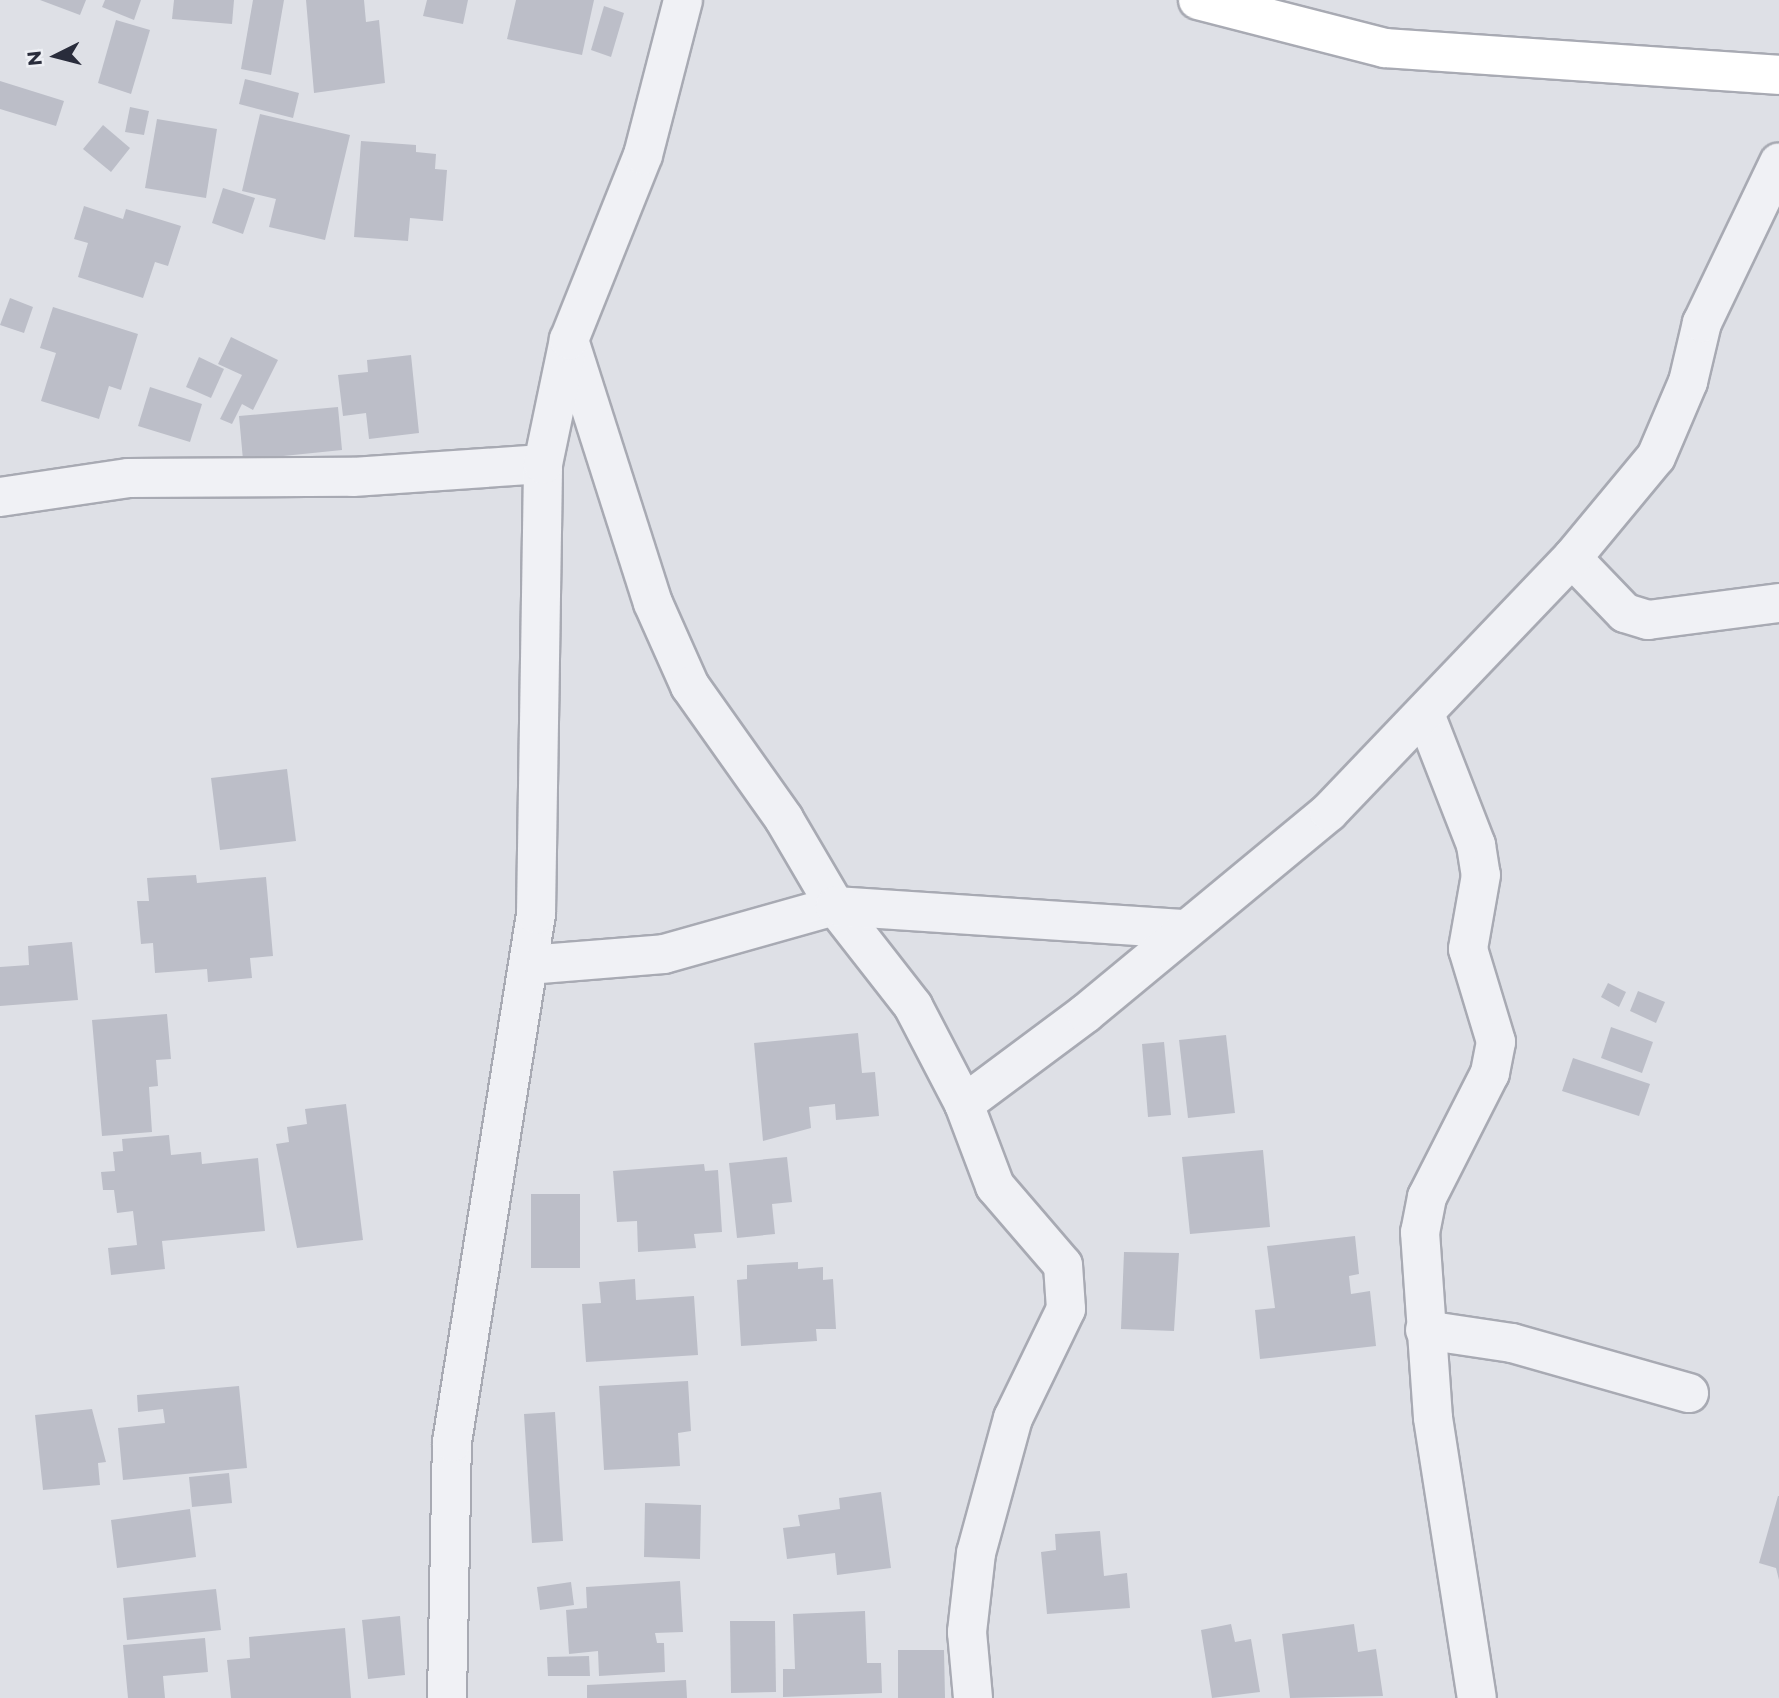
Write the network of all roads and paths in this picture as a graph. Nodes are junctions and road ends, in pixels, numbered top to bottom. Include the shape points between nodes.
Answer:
1 (682, 0) edge
2 (1198, 0) edge
3 (1779, 75) edge
4 (1779, 162) edge
5 (569, 340) junction
6 (543, 464) junction
7 (0, 497) edge
8 (1572, 558) junction
9 (1779, 603) edge
10 (1425, 714) junction
11 (835, 905) junction
12 (1182, 929) junction
13 (527, 965) junction
14 (964, 1104) junction
15 (1425, 1330) junction
16 (1689, 1393) dead end
17 (447, 1698) edge
18 (973, 1698) edge
19 (1477, 1698) edge

1 - 5 street via 643,155
2 - 3 street via 1385,48
4 - 8 street via 1702,323 1688,382 1656,457
5 - 6 street
5 - 11 street via 653,603 690,686 784,819
6 - 7 street via 353,477 128,478
6 - 13 street via 536,914
8 - 9 street via 1625,613 1648,620
8 - 10 street
10 - 12 street via 1329,811
10 - 15 street via 1476,845 1481,875 1468,949 1496,1042 1490,1073 1427,1197 1420,1232
11 - 12 street
11 - 13 street via 664,954
11 - 14 street via 913,1006
12 - 14 street via 1086,1013
13 - 17 street via 452,1442
14 - 18 street via 995,1186 1063,1265 1068,1295 992,1480 967,1632
15 - 16 street via 1512,1343
15 - 19 street

